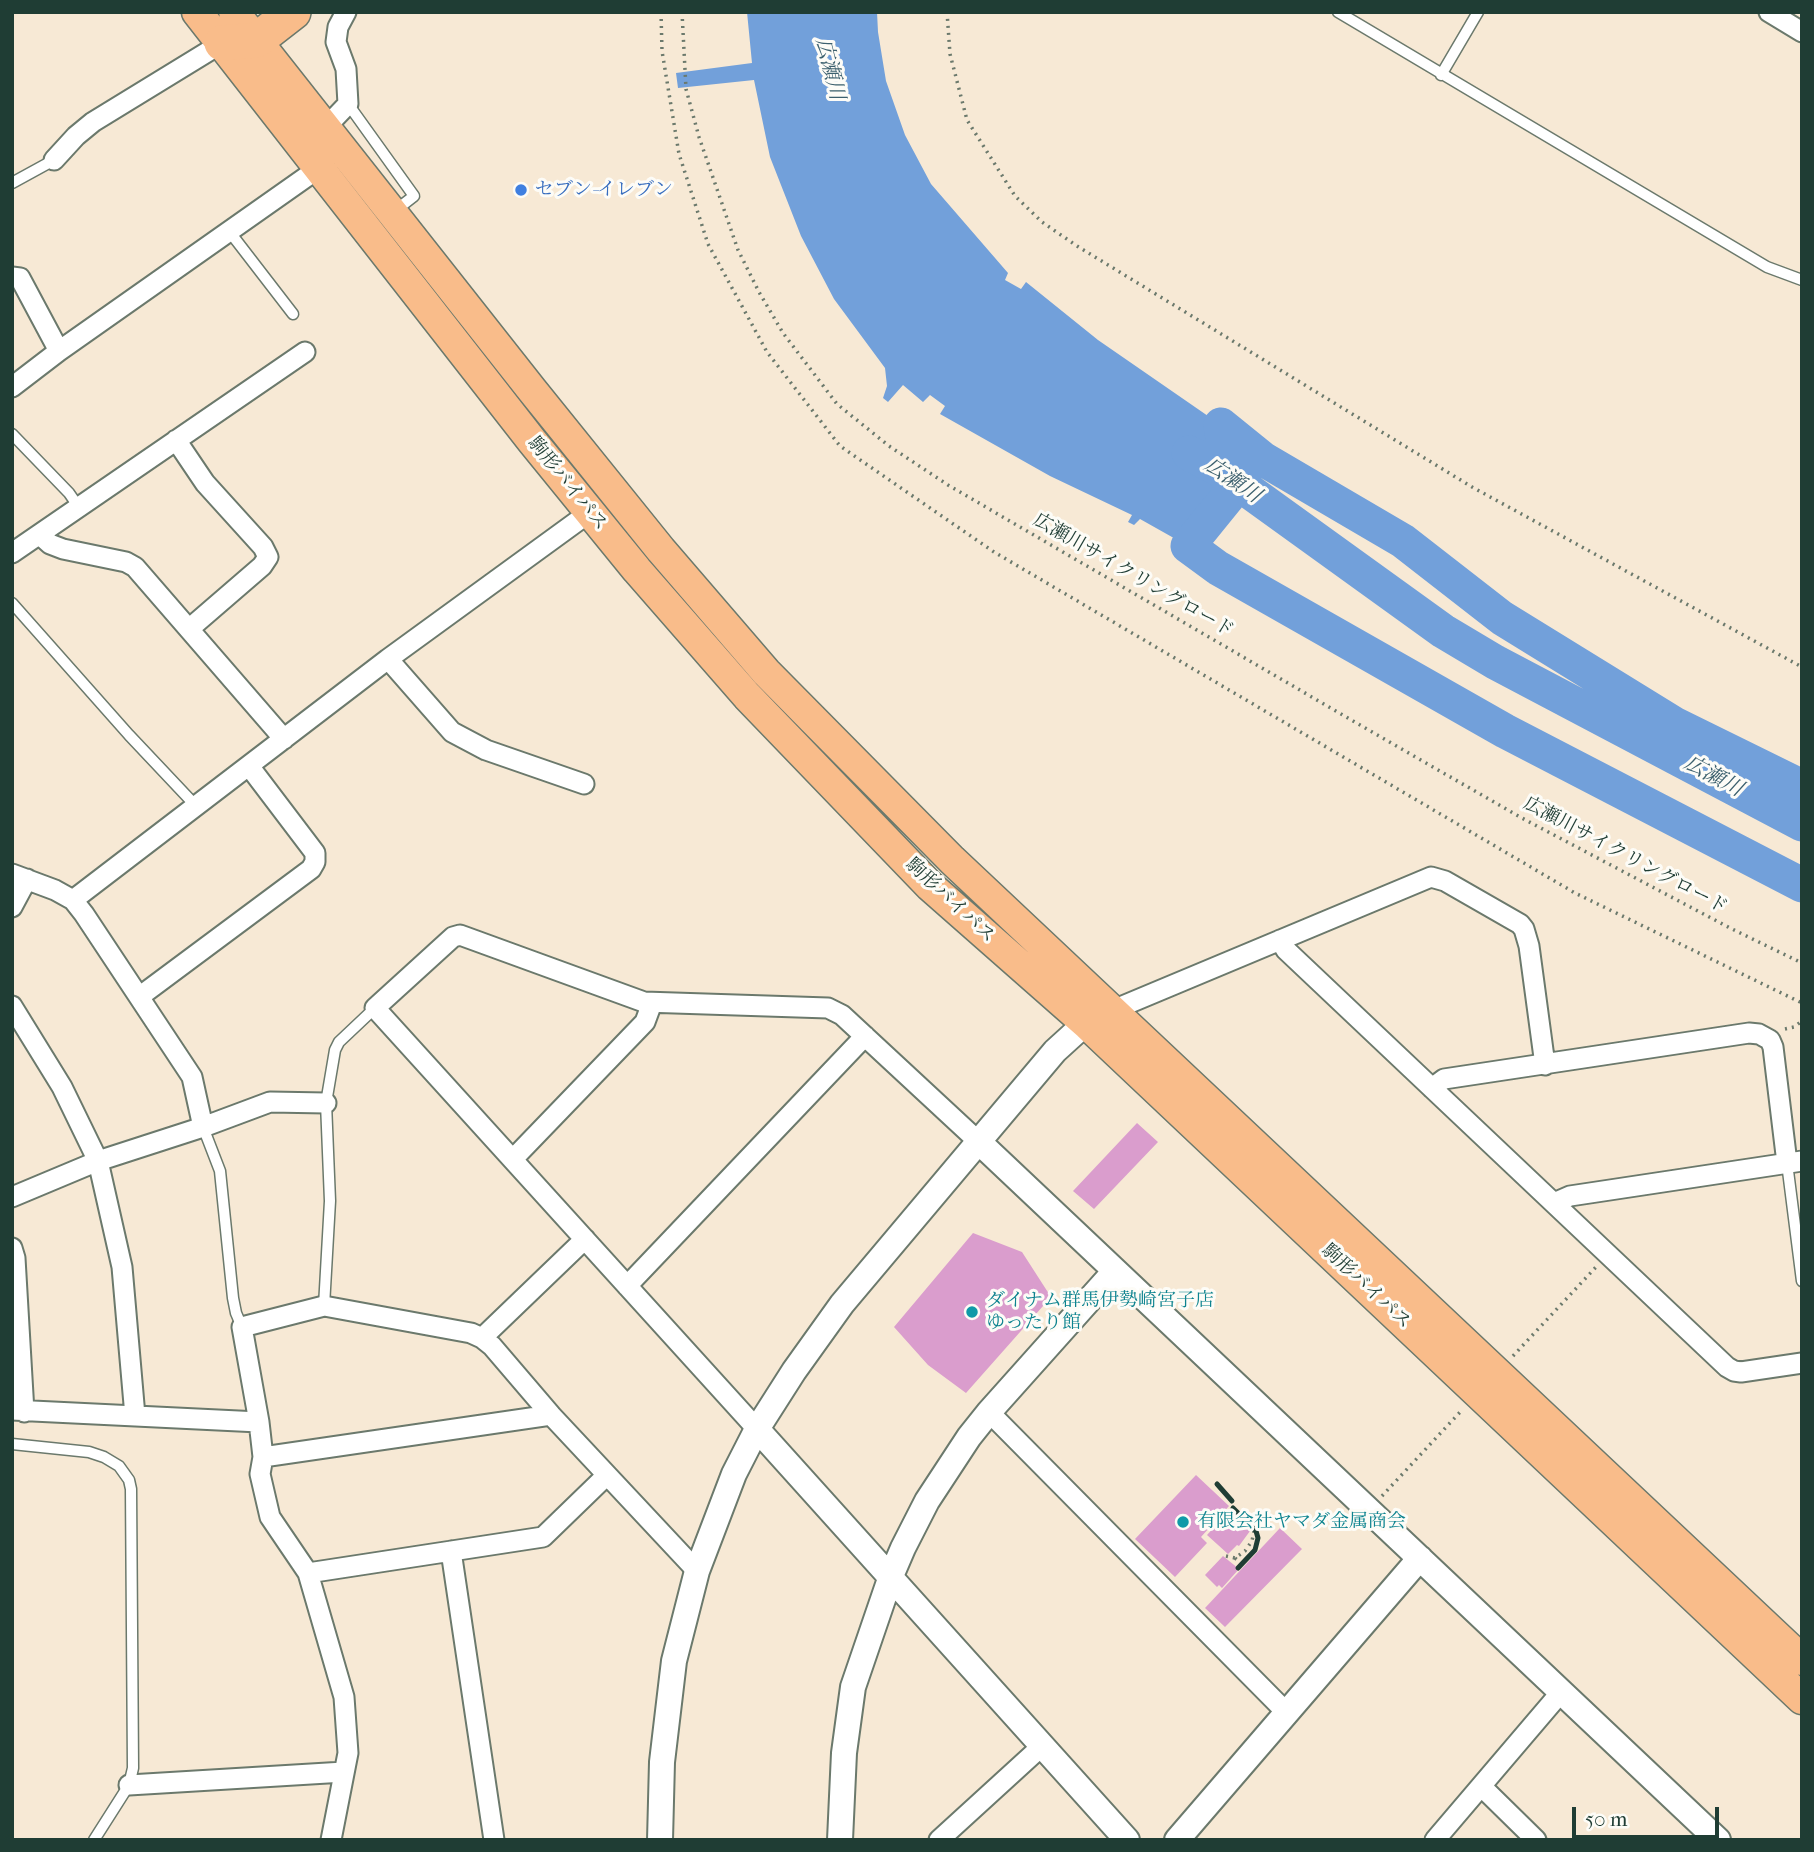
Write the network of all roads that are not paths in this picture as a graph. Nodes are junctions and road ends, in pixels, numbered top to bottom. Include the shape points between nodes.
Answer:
1 (197, 12) edge
2 (293, 12) edge
3 (346, 12) edge
4 (1338, 12) edge
5 (1478, 12) edge
6 (1769, 12) edge
7 (241, 26) edge
8 (1802, 32) edge
9 (1441, 75) junction
10 (348, 104) junction
11 (325, 128) junction
12 (54, 160) joint
13 (319, 167) junction
14 (12, 183) edge
15 (393, 212) junction
16 (229, 231) junction
17 (12, 277) edge
18 (1802, 280) edge
19 (293, 314) dead end
20 (59, 351) junction
21 (305, 352) dead end
22 (12, 387) edge
23 (12, 434) edge
24 (176, 440) junction
25 (78, 506) junction
26 (590, 512) junction
27 (40, 536) junction
28 (12, 553) edge
29 (649, 560) junction
30 (12, 603) edge
31 (189, 629) junction
32 (388, 659) junction
33 (284, 739) junction
34 (249, 766) junction
35 (584, 784) dead end
36 (196, 806) junction
37 (20, 877) edge
38 (73, 901) junction
39 (12, 907) edge
40 (1279, 940) junction
41 (139, 997) junction
42 (652, 1003) junction
43 (12, 1006) edge
44 (376, 1007) junction
45 (1100, 1018) junction
46 (865, 1036) junction
47 (1545, 1065) junction
48 (1432, 1088) junction
49 (326, 1104) junction
50 (203, 1127) junction
51 (980, 1143) junction
52 (513, 1159) junction
53 (98, 1161) junction
54 (1795, 1162) edge
55 (12, 1197) edge
56 (1554, 1203) junction
57 (585, 1240) junction
58 (12, 1248) edge
59 (1115, 1271) junction
60 (1802, 1281) edge
61 (627, 1286) junction
62 (324, 1306) junction
63 (242, 1327) junction
64 (482, 1338) junction
65 (1802, 1363) edge
66 (1488, 1383) junction
67 (18, 1411) edge
68 (989, 1412) junction
69 (551, 1415) junction
70 (135, 1416) junction
71 (259, 1422) junction
72 (757, 1429) junction
73 (12, 1444) edge
74 (262, 1457) junction
75 (607, 1475) junction
76 (451, 1551) junction
77 (1420, 1558) junction
78 (697, 1571) junction
79 (308, 1573) junction
80 (891, 1576) junction
81 (1802, 1660) edge
82 (1562, 1691) junction
83 (1802, 1699) edge
84 (1287, 1713) junction
85 (1042, 1746) junction
86 (344, 1772) junction
87 (129, 1785) junction
88 (1481, 1786) junction
89 (94, 1840) edge
90 (331, 1840) edge
91 (494, 1840) edge
92 (660, 1840) edge
93 (840, 1840) edge
94 (939, 1840) edge
95 (1127, 1840) edge
96 (1177, 1840) edge
97 (1435, 1840) edge
98 (1536, 1840) edge
99 (1717, 1840) edge

1 - 7 main road, 駒形バイパス
2 - 7 highway
3 - 10 street via 336,42 346,69
4 - 9 lane
5 - 9 lane
6 - 8 street
7 - 11 main road, 駒形バイパス
7 - 12 street via 93,122
7 - 13 main road, 駒形バイパス
9 - 18 lane via 1768,267
10 - 11 street
10 - 15 lane via 414,196
11 - 15 main road, 駒形バイパス
12 - 14 lane
13 - 16 street
13 - 26 main road, 駒形バイパス
15 - 29 main road, 駒形バイパス
16 - 19 lane
16 - 20 street
17 - 20 street via 20,278
20 - 22 street
21 - 24 street
23 - 25 lane
24 - 25 street
24 - 31 street via 205,483 268,557
25 - 27 street
26 - 29 main road, 駒形バイパス
26 - 32 street
27 - 28 street
27 - 31 street via 62,549 135,567
29 - 45 main road, 駒形バイパス via 747,696 930,886
30 - 36 lane
31 - 33 street
32 - 33 street
32 - 35 street via 452,732 486,750
33 - 34 street
34 - 36 street
34 - 41 street via 315,853 315,862
36 - 38 street
37 - 38 street
37 - 39 street
38 - 41 street
40 - 45 street
40 - 47 street via 1423,879 1445,881 1524,929
40 - 48 street
41 - 50 street via 192,1077
42 - 44 street via 460,935
42 - 46 street via 828,1007
42 - 52 street via 645,1022
43 - 53 street via 62,1087
44 - 49 lane via 339,1042
44 - 52 street
45 - 51 street via 1055,1051
45 - 66 main road, 駒形バイパス
46 - 51 street
46 - 61 street
47 - 48 street via 1444,1079
47 - 54 street via 1759,1034 1773,1047
48 - 56 street
49 - 50 street via 270,1102
49 - 62 lane via 330,1201
50 - 53 street
50 - 63 lane via 220,1171 233,1298
51 - 59 street
51 - 72 street via 842,1304
52 - 57 street
53 - 55 street
53 - 70 street via 122,1267
54 - 56 street via 1570,1196
54 - 60 lane
56 - 65 street via 1734,1371
57 - 61 street
57 - 64 street
58 - 67 street
59 - 68 street
59 - 77 street
61 - 72 street
62 - 63 street
62 - 64 street
63 - 71 street
64 - 69 street
66 - 81 main road, 駒形バイパス
66 - 83 main road, 駒形バイパス
67 - 70 street
68 - 80 street via 927,1501
68 - 84 street
69 - 74 street
69 - 75 street
70 - 71 street
71 - 74 street
72 - 78 street via 734,1474
72 - 80 street
73 - 87 lane via 89,1452 119,1466 129,1480 133,1768
74 - 79 street via 260,1474 270,1517
75 - 76 street via 543,1537
75 - 78 street
76 - 79 street
76 - 91 street
77 - 82 street
77 - 84 street
78 - 92 street via 666,1714
79 - 86 street via 344,1697 348,1754
80 - 85 street
80 - 93 street via 853,1687
82 - 88 street
82 - 99 street
84 - 96 street
85 - 94 street
85 - 95 street
86 - 87 street
86 - 90 street
87 - 89 lane
88 - 97 street
88 - 98 street

